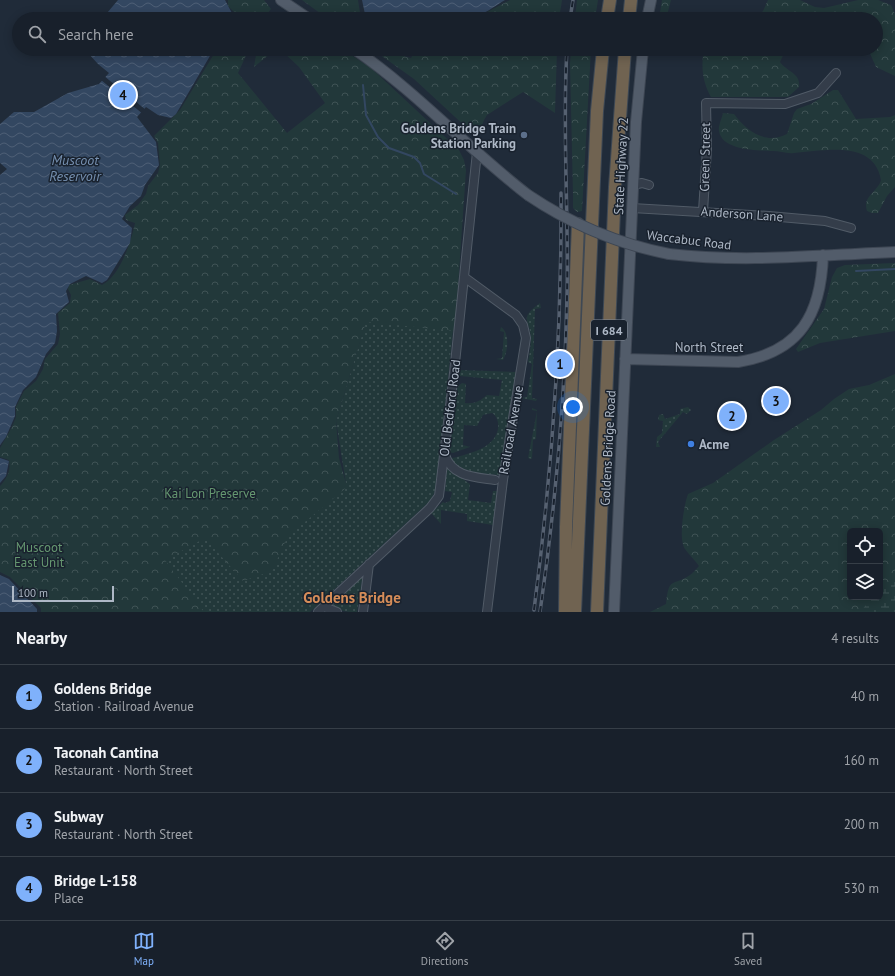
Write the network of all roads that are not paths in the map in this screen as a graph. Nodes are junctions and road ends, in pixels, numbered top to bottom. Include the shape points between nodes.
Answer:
1 (281, 0) edge
2 (610, 0) edge
3 (631, 0) edge
4 (651, 0) edge
5 (299, 12) edge
6 (608, 12) edge
7 (630, 12) edge
8 (649, 12) edge
9 (364, 56) edge
10 (602, 56) edge
11 (624, 56) edge
12 (642, 56) edge
13 (836, 74) dead end
14 (477, 152) junction
15 (633, 185) junction
16 (649, 185) dead end
17 (632, 208) junction
18 (703, 211) junction
19 (578, 224) junction
20 (851, 228) dead end
21 (895, 252) edge
22 (822, 255) junction
23 (464, 277) junction
24 (628, 285) joint
25 (625, 359) junction
26 (444, 452) junction
27 (495, 480) dead end
28 (369, 564) junction
29 (321, 609) edge
30 (337, 612) edge
31 (363, 612) edge
32 (487, 612) edge
33 (565, 612) edge
34 (575, 612) edge
35 (597, 612) edge
36 (614, 612) edge

1 - 5 main road
2 - 6 highway
3 - 7 highway
4 - 8 main road
9 - 14 main road, Waccabuc Road via 398,80
10 - 34 highway, I 684 via 597,119
11 - 35 highway, I 684 via 615,179
12 - 15 main road, State Highway 22
13 - 18 street, Green Street via 818,93 785,104 706,103 707,149
14 - 19 main road, Waccabuc Road, bridge via 528,195
14 - 23 street, Old Bedford Road
15 - 16 street
15 - 17 main road, State Highway 22
17 - 18 street, Anderson Lane
17 - 24 main road, State Highway 22
18 - 20 street, Anderson Lane via 824,221
19 - 22 main road, Waccabuc Road, bridge via 628,244 669,254 733,259
19 - 33 highway
21 - 22 main road, Waccabuc Road
22 - 25 main road, North Street via 820,287 813,311 798,332 776,351 738,362
23 - 26 street, Old Bedford Road
23 - 32 street, Railroad Avenue via 516,315 523,324 526,338 505,466
24 - 25 main road, Goldens Bridge Road
25 - 36 main road, Goldens Bridge Road
26 - 27 street via 448,463 458,472
26 - 28 street, Old Bedford Road via 439,496 430,508
28 - 29 street, Old Bedford Road
28 - 31 street
29 - 30 street

